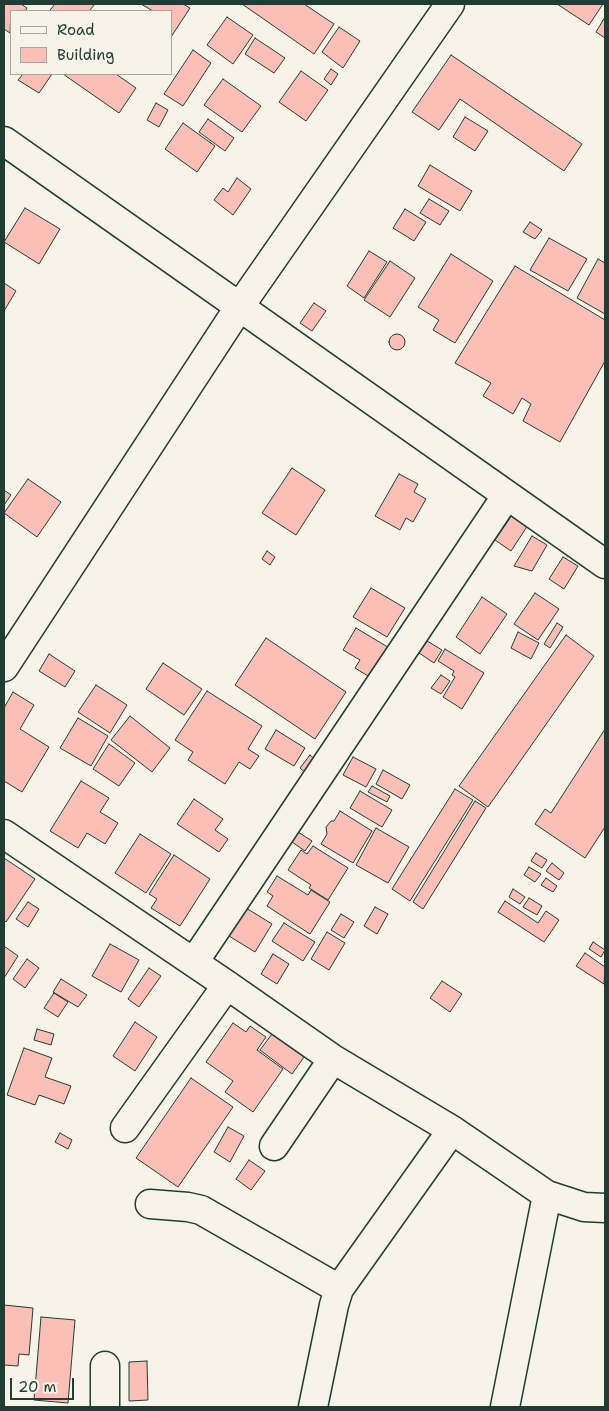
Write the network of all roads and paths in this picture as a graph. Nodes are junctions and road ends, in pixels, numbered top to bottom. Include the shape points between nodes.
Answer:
1 (450, 4) edge
2 (4, 141) edge
3 (240, 306) junction
4 (507, 495) junction
5 (605, 562) edge
6 (4, 667) edge
7 (4, 834) edge
8 (194, 962) junction
9 (227, 985) junction
10 (332, 1059) junction
11 (125, 1128) dead end
12 (452, 1130) junction
13 (274, 1146) dead end
14 (547, 1195) junction
15 (150, 1204) dead end
16 (605, 1208) edge
17 (339, 1289) junction
18 (105, 1366) dead end
19 (105, 1407) edge
20 (313, 1407) edge
21 (505, 1407) edge

1 - 3 street
2 - 3 street
3 - 4 street
3 - 6 street
4 - 5 street
4 - 8 street
7 - 8 street
8 - 9 street
9 - 10 street
9 - 11 street
10 - 12 street
10 - 13 street
12 - 14 street
12 - 17 street
14 - 16 street via 584,1207
14 - 21 street
15 - 17 street via 200,1210
17 - 20 street
18 - 19 street

